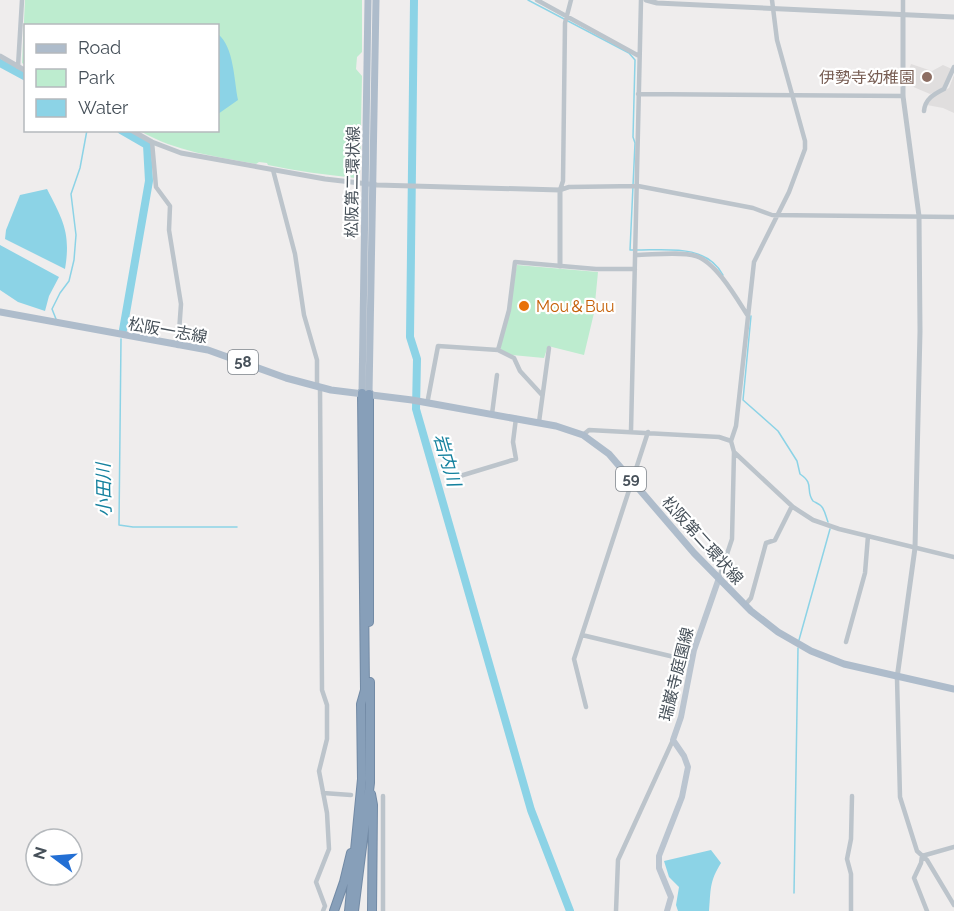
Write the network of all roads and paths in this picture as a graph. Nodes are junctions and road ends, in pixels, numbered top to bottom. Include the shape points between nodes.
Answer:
1 (22, 0) edge
2 (368, 0) edge
3 (376, 0) edge
4 (537, 0) edge
5 (571, 0) edge
6 (641, 0) edge
7 (646, 0) edge
8 (772, 0) edge
9 (903, 0) edge
10 (773, 10) junction
11 (903, 15) junction
12 (567, 16) junction
13 (954, 17) edge
14 (0, 56) edge
15 (639, 56) junction
16 (18, 67) junction
17 (954, 67) edge
18 (24, 70) edge
19 (638, 94) junction
20 (792, 95) junction
21 (903, 96) junction
22 (924, 111) dead end
23 (134, 132) edge
24 (152, 142) junction
25 (273, 170) junction
26 (369, 184) junction
27 (635, 186) junction
28 (560, 190) junction
29 (777, 215) junction
30 (919, 216) junction
31 (954, 217) edge
32 (635, 252) junction
33 (560, 266) junction
34 (635, 269) junction
35 (0, 312) edge
36 (748, 314) junction
37 (178, 346) junction
38 (549, 348) dead end
39 (498, 350) junction
40 (497, 375) dead end
41 (319, 387) junction
42 (366, 393) junction
43 (542, 395) junction
44 (424, 400) junction
45 (492, 414) junction
46 (516, 418) junction
47 (539, 422) junction
48 (631, 431) junction
49 (648, 432) junction
50 (583, 435) junction
51 (731, 441) junction
52 (734, 452) junction
53 (460, 476) dead end
54 (633, 481) junction
55 (792, 506) junction
56 (868, 537) junction
57 (915, 548) junction
58 (954, 557) edge
59 (719, 578) junction
60 (745, 605) junction
61 (582, 636) junction
62 (846, 642) dead end
63 (691, 661) junction
64 (897, 678) junction
65 (954, 689) edge
66 (586, 707) dead end
67 (673, 740) junction
68 (370, 783) junction
69 (323, 793) junction
70 (351, 795) dead end
71 (383, 796) dead end
72 (852, 796) dead end
73 (356, 834) junction
74 (954, 847) edge
75 (922, 856) junction
76 (954, 905) edge
77 (323, 911) edge
78 (334, 911) edge
79 (349, 911) edge
80 (354, 911) edge
81 (372, 911) edge
82 (382, 911) edge
83 (616, 911) edge
84 (667, 911) edge
85 (850, 911) edge
86 (927, 911) edge

1 - 16 street
2 - 26 main road, 松阪第二環状線
3 - 26 main road, 松阪第二環状線
4 - 12 street
5 - 12 street
6 - 15 street
7 - 10 street
8 - 10 street
9 - 11 street
10 - 11 street
10 - 20 street
11 - 13 street
11 - 21 street
12 - 15 street
12 - 28 street
14 - 16 street
15 - 19 street
16 - 18 street
17 - 22 street via 944,89 932,95
19 - 20 street
19 - 27 street
20 - 21 street
20 - 29 street via 805,149
21 - 30 street
23 - 24 street
24 - 25 street via 181,153
24 - 37 street via 156,188 170,206 181,304
25 - 26 street
25 - 41 street via 295,254
26 - 28 street
26 - 42 main road, 松阪第二環状線
27 - 28 street
27 - 29 street
27 - 32 street
28 - 33 street
29 - 30 street
29 - 36 street via 754,262
30 - 31 street
30 - 57 street
32 - 34 street
32 - 36 street via 703,259
33 - 34 street
33 - 39 street via 515,262 509,310
34 - 48 street
35 - 37 main road, 松阪一志線 / 58
36 - 51 street
37 - 41 main road, 松阪一志線 / 58 via 218,353
38 - 43 street
39 - 43 street via 514,358
39 - 44 street via 438,346
40 - 45 street
41 - 42 main road, 松阪一志線 / 58
41 - 69 street via 322,690 327,705 327,739 319,771
42 - 44 main road, 松阪第二環状線 / 59
42 - 68 highway
42 - 73 highway via 365,690 361,704 362,779
43 - 47 street
44 - 45 main road, 松阪第二環状線 / 59
45 - 46 main road, 松阪第二環状線 / 59
46 - 47 main road, 松阪第二環状線 / 59
46 - 53 street via 516,459
47 - 50 main road, 松阪第二環状線 / 59
48 - 49 street
48 - 50 street via 589,430
49 - 51 street
49 - 54 street
50 - 54 main road, 松阪第二環状線 / 59 via 609,454
51 - 52 street
52 - 55 street
52 - 59 street via 732,539
54 - 59 main road, 松阪第二環状線 / 59
54 - 61 street
55 - 56 street via 816,521
55 - 60 street via 775,540 766,543 751,598
56 - 57 street
56 - 62 street via 865,573
57 - 58 street
57 - 64 street
59 - 60 main road, 松阪第二環状線 / 59
59 - 63 main road, 瑞巌寺庭園線
60 - 64 main road, 松阪第二環状線 / 59 via 798,644 844,664
61 - 63 street
61 - 66 street via 574,659
63 - 67 main road, 瑞巌寺庭園線
64 - 65 main road, 松阪第二環状線 / 59
64 - 75 street via 900,797
67 - 83 street via 618,860
67 - 84 main road, 瑞巌寺庭園線 via 688,767 682,797 659,856 658,868 670,897
68 - 80 highway
68 - 81 highway
69 - 70 street
69 - 77 street via 329,849 316,882 325,906
71 - 82 street
72 - 85 street via 847,859 851,874
73 - 78 highway
73 - 79 highway
74 - 75 street
75 - 76 street
75 - 86 street via 914,878

